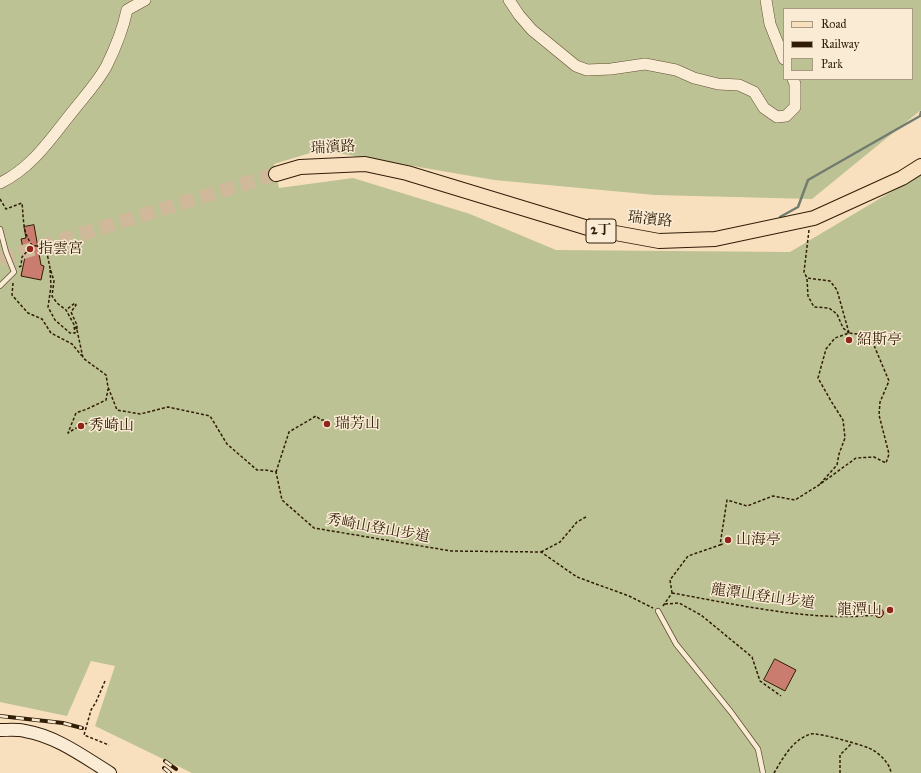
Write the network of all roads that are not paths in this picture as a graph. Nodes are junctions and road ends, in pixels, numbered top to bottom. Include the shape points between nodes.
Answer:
1 (145, 0) edge
2 (509, 0) edge
3 (766, 0) edge
4 (783, 56) edge
5 (793, 80) edge
6 (921, 166) edge
7 (276, 174) tunnel mouth
8 (0, 183) edge
9 (0, 229) edge
10 (0, 286) edge
11 (658, 611) road end
12 (0, 730) edge
13 (110, 773) edge
14 (763, 773) edge

1 - 8 street via 127,10 105,68 44,148 22,170
2 - 5 street via 532,30 576,66 587,70 646,64 676,70 718,84 739,85 754,92 764,108 777,117 786,116 795,106
3 - 4 street via 770,24
6 - 7 main road, 瑞濱路 / 2丁 via 902,178 814,218 715,239 659,242 588,228 407,173 365,164 300,167
9 - 10 lane via 14,272
11 - 14 lane via 676,644 758,749
12 - 13 main road via 25,731 51,739

